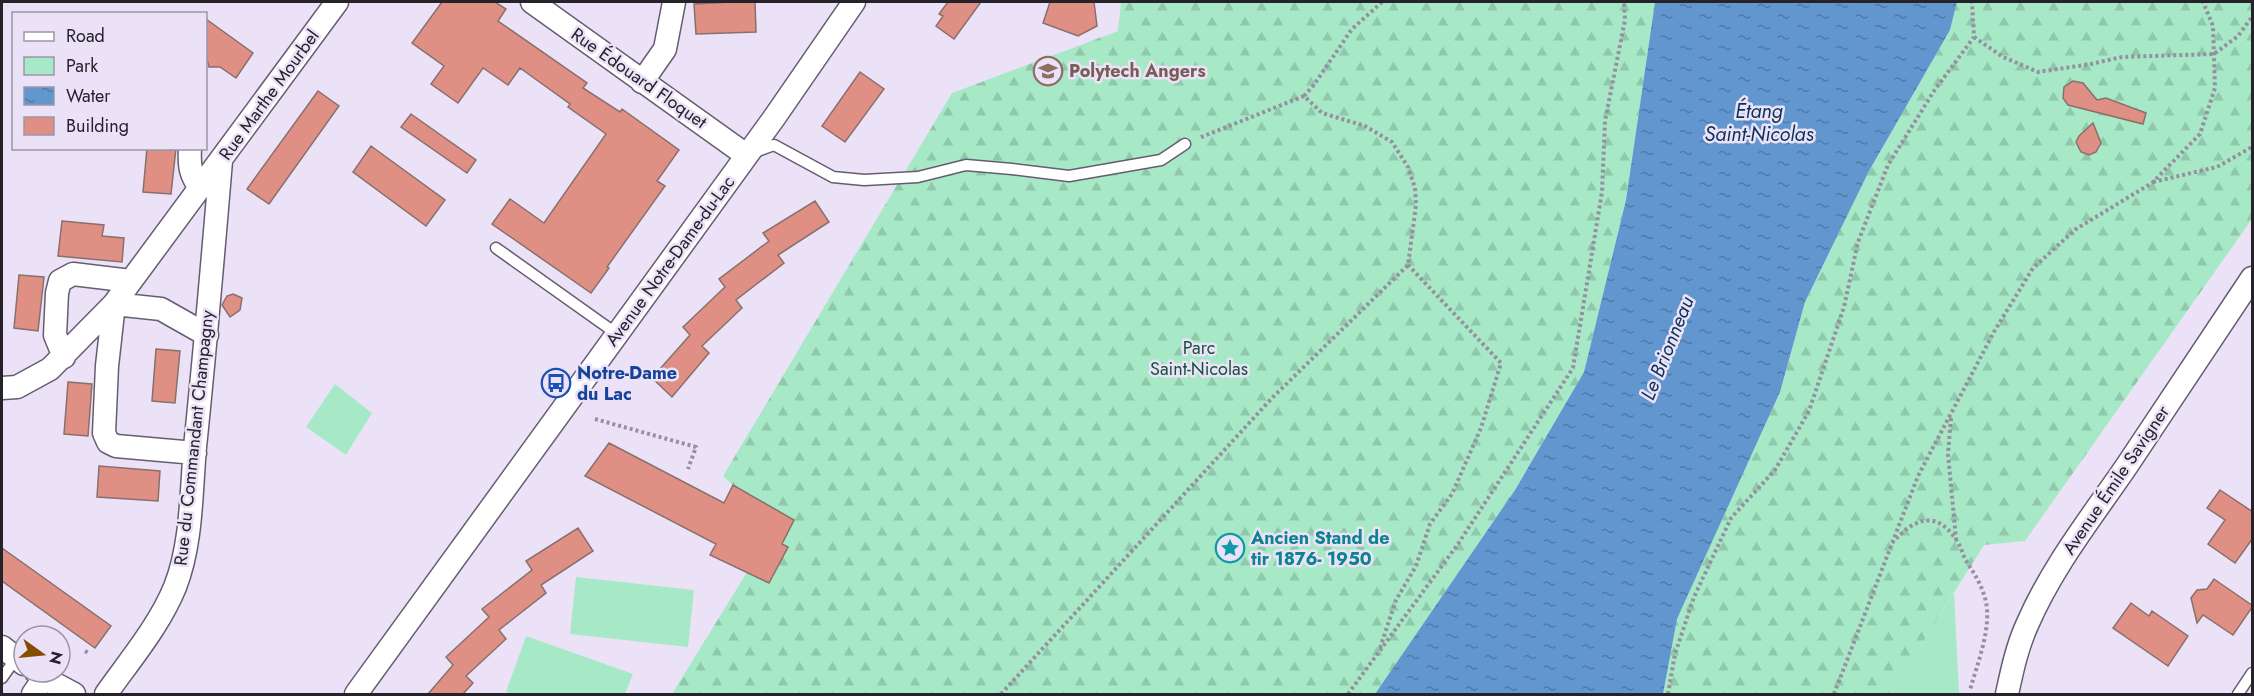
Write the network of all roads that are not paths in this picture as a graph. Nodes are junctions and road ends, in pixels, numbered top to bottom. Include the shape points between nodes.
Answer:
1 (337, 2) edge
2 (531, 2) edge
3 (674, 2) edge
4 (854, 2) edge
5 (642, 82) junction
6 (1185, 144) road end
7 (190, 150) edge
8 (746, 155) junction
9 (221, 161) junction
10 (201, 188) junction
11 (496, 248) dead end
12 (2253, 278) edge
13 (131, 281) junction
14 (114, 304) junction
15 (617, 334) junction
16 (207, 335) junction
17 (64, 357) junction
18 (2, 388) edge
19 (195, 453) junction
20 (12, 660) edge
21 (2253, 673) edge
22 (2, 678) edge
23 (44, 684) edge
24 (74, 694) edge
25 (106, 694) edge
26 (356, 694) edge
27 (2007, 694) edge
28 (2238, 694) edge

1 - 9 street, Rue Marthe Mourbel
2 - 5 street, Rue Édouard Floquet
3 - 5 street via 665,49
4 - 8 street, Avenue Notre-Dame-du-Lac
5 - 8 street, Rue Édouard Floquet
6 - 8 lane via 1161,160 1069,176 966,165 918,177 864,180 833,177 774,145
7 - 10 street, Rue Marthe Mourbel via 189,166
8 - 15 street, Avenue Notre-Dame-du-Lac
9 - 10 street, Rue Marthe Mourbel
9 - 16 street, Rue du Commandant Champagny
10 - 13 street, Rue Marthe Mourbel
11 - 15 lane
12 - 27 street, Avenue Émile Savigner via 2058,566 2026,626
13 - 14 street, Rue Marthe Mourbel
13 - 17 street via 73,274 60,281 55,335
14 - 16 street via 161,309
14 - 17 street, Rue Marthe Mourbel
14 - 19 street via 104,434 108,442
15 - 26 street, Avenue Notre-Dame-du-Lac
16 - 19 street, Rue du Commandant Champagny
17 - 18 street, Rue Marthe Mourbel via 17,387
19 - 25 street, Rue du Commandant Champagny via 186,547 175,586 157,623
20 - 22 lane
21 - 28 lane
23 - 24 street

